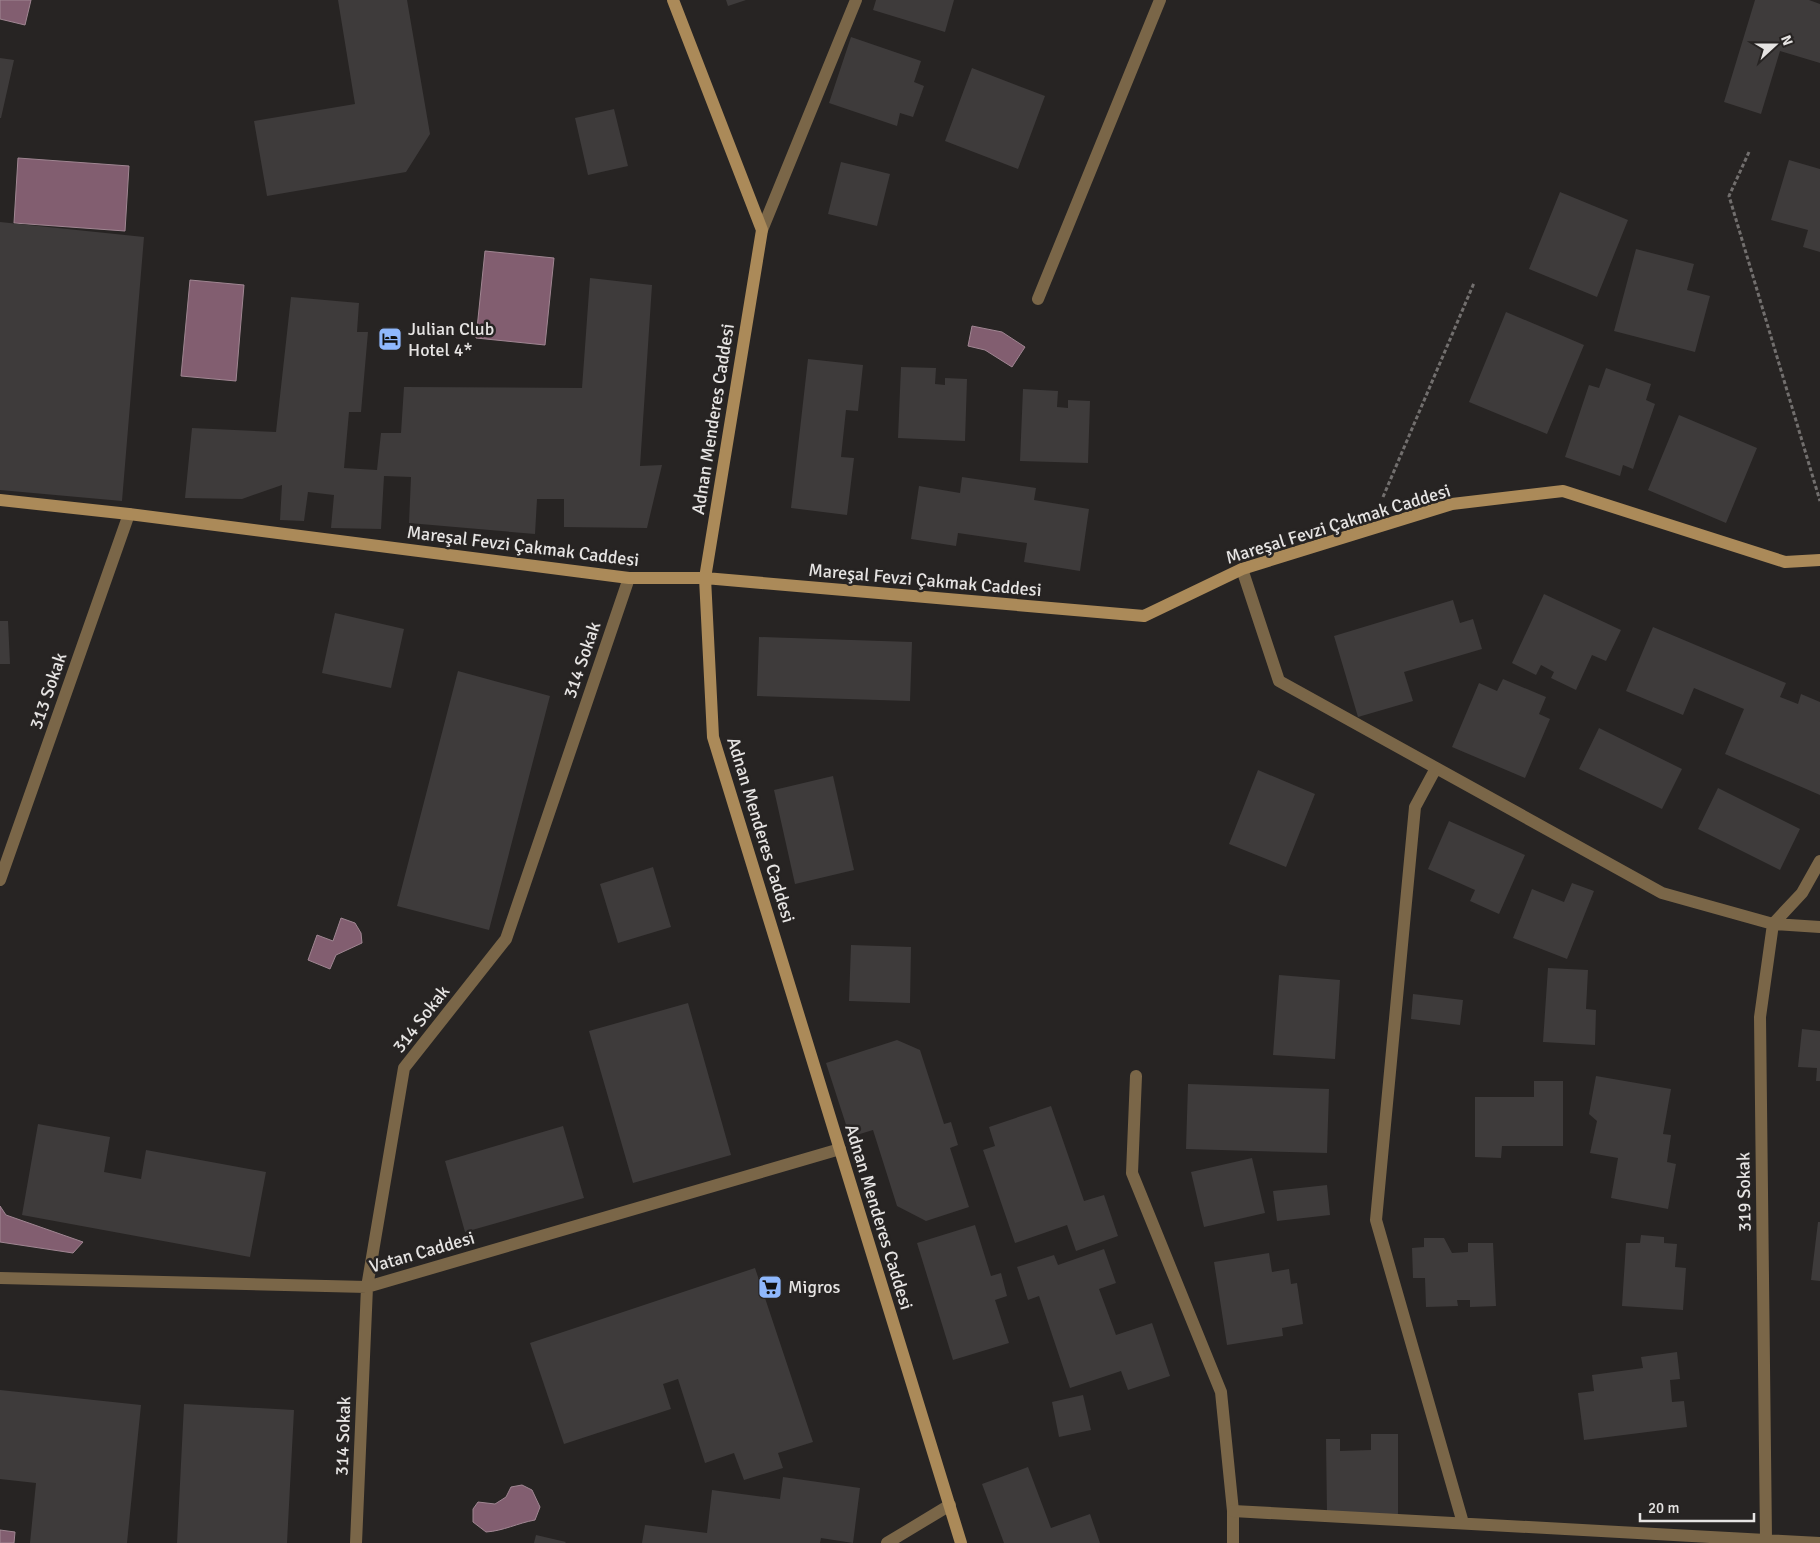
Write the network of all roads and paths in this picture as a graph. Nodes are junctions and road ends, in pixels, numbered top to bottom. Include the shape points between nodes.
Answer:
1 (673, 0) edge
2 (856, 0) edge
3 (1160, 0) edge
4 (1749, 152) dead end
5 (762, 230) junction
6 (1474, 283) dead end
7 (1038, 299) dead end
8 (0, 500) edge
9 (1820, 501) edge
10 (129, 514) junction
11 (1369, 530) junction
12 (1820, 560) edge
13 (1242, 569) junction
14 (628, 578) junction
15 (706, 578) junction
16 (1436, 768) junction
17 (1820, 861) edge
18 (0, 880) edge
19 (1774, 924) junction
20 (1820, 928) edge
21 (1136, 1076) dead end
22 (840, 1149) junction
23 (0, 1278) edge
24 (367, 1287) junction
25 (950, 1505) junction
26 (1233, 1511) junction
27 (1463, 1523) junction
28 (1763, 1541) edge
29 (356, 1543) edge
30 (887, 1543) edge
31 (962, 1543) edge
32 (1234, 1543) edge
33 (1820, 1543) edge

1 - 5 street
2 - 5 street
3 - 7 street
4 - 9 path via 1729,196
5 - 15 street, Adnan Menderes Caddesi
6 - 11 path
8 - 10 street, Mareşal Fevzi Çakmak Caddesi
10 - 14 street, Mareşal Fevzi Çakmak Caddesi
10 - 18 street, 313 Sokak
11 - 12 street, Mareşal Fevzi Çakmak Caddesi via 1452,504 1563,491 1785,562
11 - 13 street, Mareşal Fevzi Çakmak Caddesi
13 - 15 street, Mareşal Fevzi Çakmak Caddesi via 1144,616
13 - 16 street via 1278,681
14 - 15 street, Mareşal Fevzi Çakmak Caddesi
14 - 24 street, 314 Sokak via 506,939 404,1068
15 - 22 street, Adnan Menderes Caddesi via 713,738
16 - 19 street via 1662,893
16 - 27 street via 1415,807 1376,1220
17 - 19 street via 1802,893
19 - 20 street
19 - 28 street, 319 Sokak via 1760,1017
21 - 26 street via 1132,1173 1221,1392
22 - 24 street, Vatan Caddesi
22 - 25 street, Adnan Menderes Caddesi
23 - 24 street, Vatan Caddesi
24 - 29 street, 314 Sokak
25 - 30 street
25 - 31 street, Adnan Menderes Caddesi
26 - 27 street
26 - 32 street
27 - 28 street
28 - 33 street

